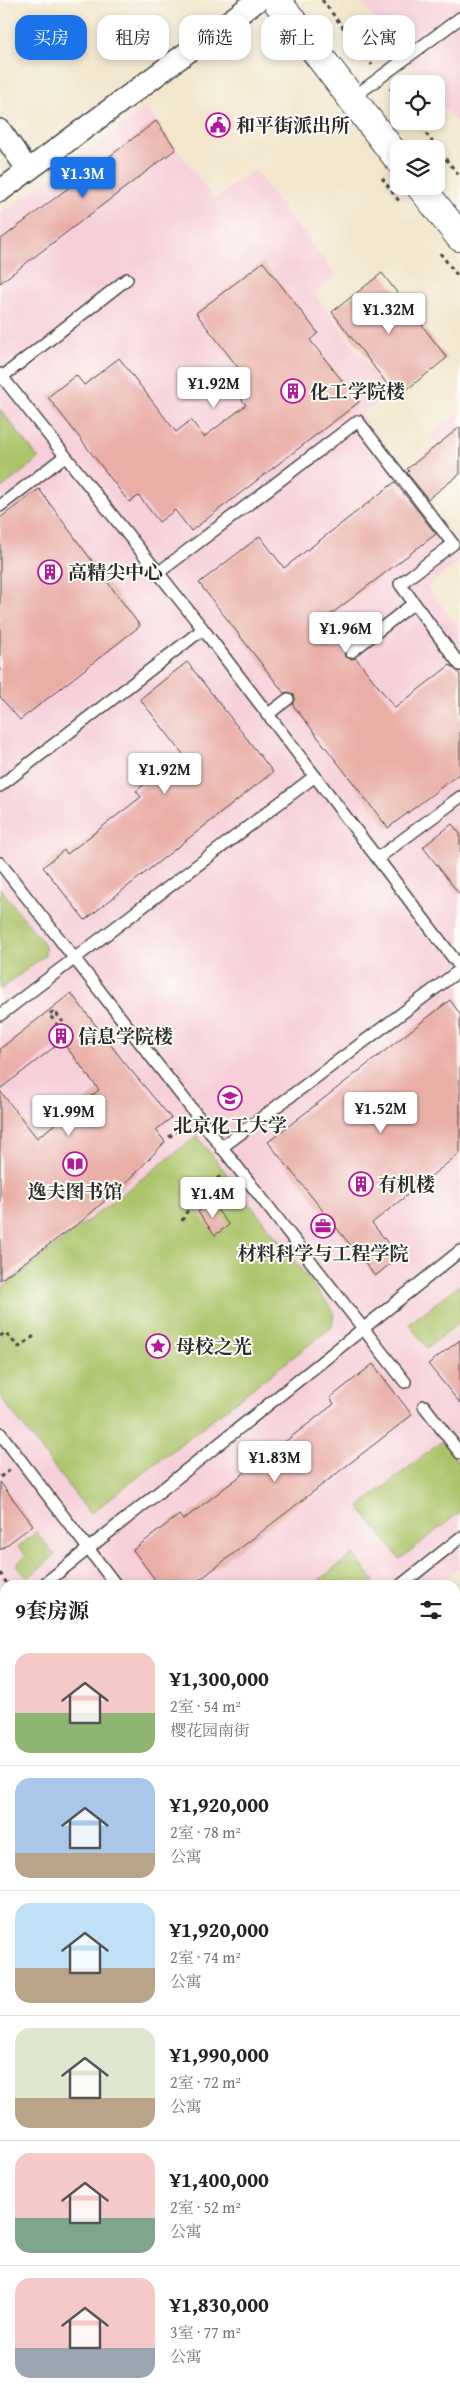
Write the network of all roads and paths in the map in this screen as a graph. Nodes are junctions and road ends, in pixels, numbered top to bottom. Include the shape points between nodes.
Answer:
1 (258, 0) edge
2 (276, 0) edge
3 (322, 0) edge
4 (460, 18) edge
5 (380, 76) junction
6 (390, 88) edge
7 (351, 99) junction
8 (0, 130) edge
9 (423, 130) edge
10 (390, 149) edge
11 (28, 170) junction
12 (460, 177) edge
13 (0, 191) edge
14 (427, 195) edge
15 (460, 237) edge
16 (127, 279) dead end
17 (1, 375) edge
18 (65, 456) junction
19 (0, 506) edge
20 (158, 573) junction
21 (414, 603) junction
22 (202, 629) junction
23 (352, 652) dead end
24 (460, 665) edge
25 (288, 699) dead end
26 (267, 715) junction
27 (315, 776) junction
28 (0, 786) edge
29 (460, 797) edge
30 (378, 858) junction
31 (0, 863) edge
32 (75, 957) junction
33 (460, 969) edge
34 (0, 1016) edge
35 (63, 1022) dead end
36 (58, 1026) dead end
37 (221, 1148) junction
38 (237, 1169) junction
39 (204, 1207) dead end
40 (182, 1221) dead end
41 (460, 1251) edge
42 (364, 1330) junction
43 (37, 1334) dead end
44 (0, 1336) edge
45 (405, 1382) dead end
46 (424, 1406) dead end
47 (0, 1433) edge
48 (460, 1453) edge
49 (460, 1538) edge
50 (88, 1549) junction
51 (49, 1580) edge
52 (112, 1580) edge
53 (407, 1580) edge

1 - 11 street
2 - 7 main road
3 - 5 path
4 - 5 lane
5 - 6 path
5 - 7 lane
7 - 10 main road
8 - 11 street
9 - 12 path
11 - 13 street
14 - 15 main road
16 - 17 lane
17 - 18 lane
18 - 19 lane
18 - 20 lane
20 - 21 lane via 358,421 453,544 400,584
20 - 22 lane
21 - 23 lane
21 - 24 lane
22 - 26 lane
22 - 28 lane
25 - 26 lane
26 - 27 lane
27 - 30 lane
27 - 32 lane
29 - 30 lane
30 - 33 lane
31 - 32 lane
32 - 34 lane
32 - 37 lane
33 - 37 lane
35 - 36 path via 54,1011 49,1014
37 - 38 lane
38 - 39 path via 201,1202
38 - 40 path via 195,1196
38 - 42 lane
41 - 42 lane
42 - 45 lane
42 - 50 lane
43 - 44 path via 19,1347 5,1333
46 - 48 lane
47 - 50 lane
49 - 53 lane
50 - 51 lane
50 - 52 lane

